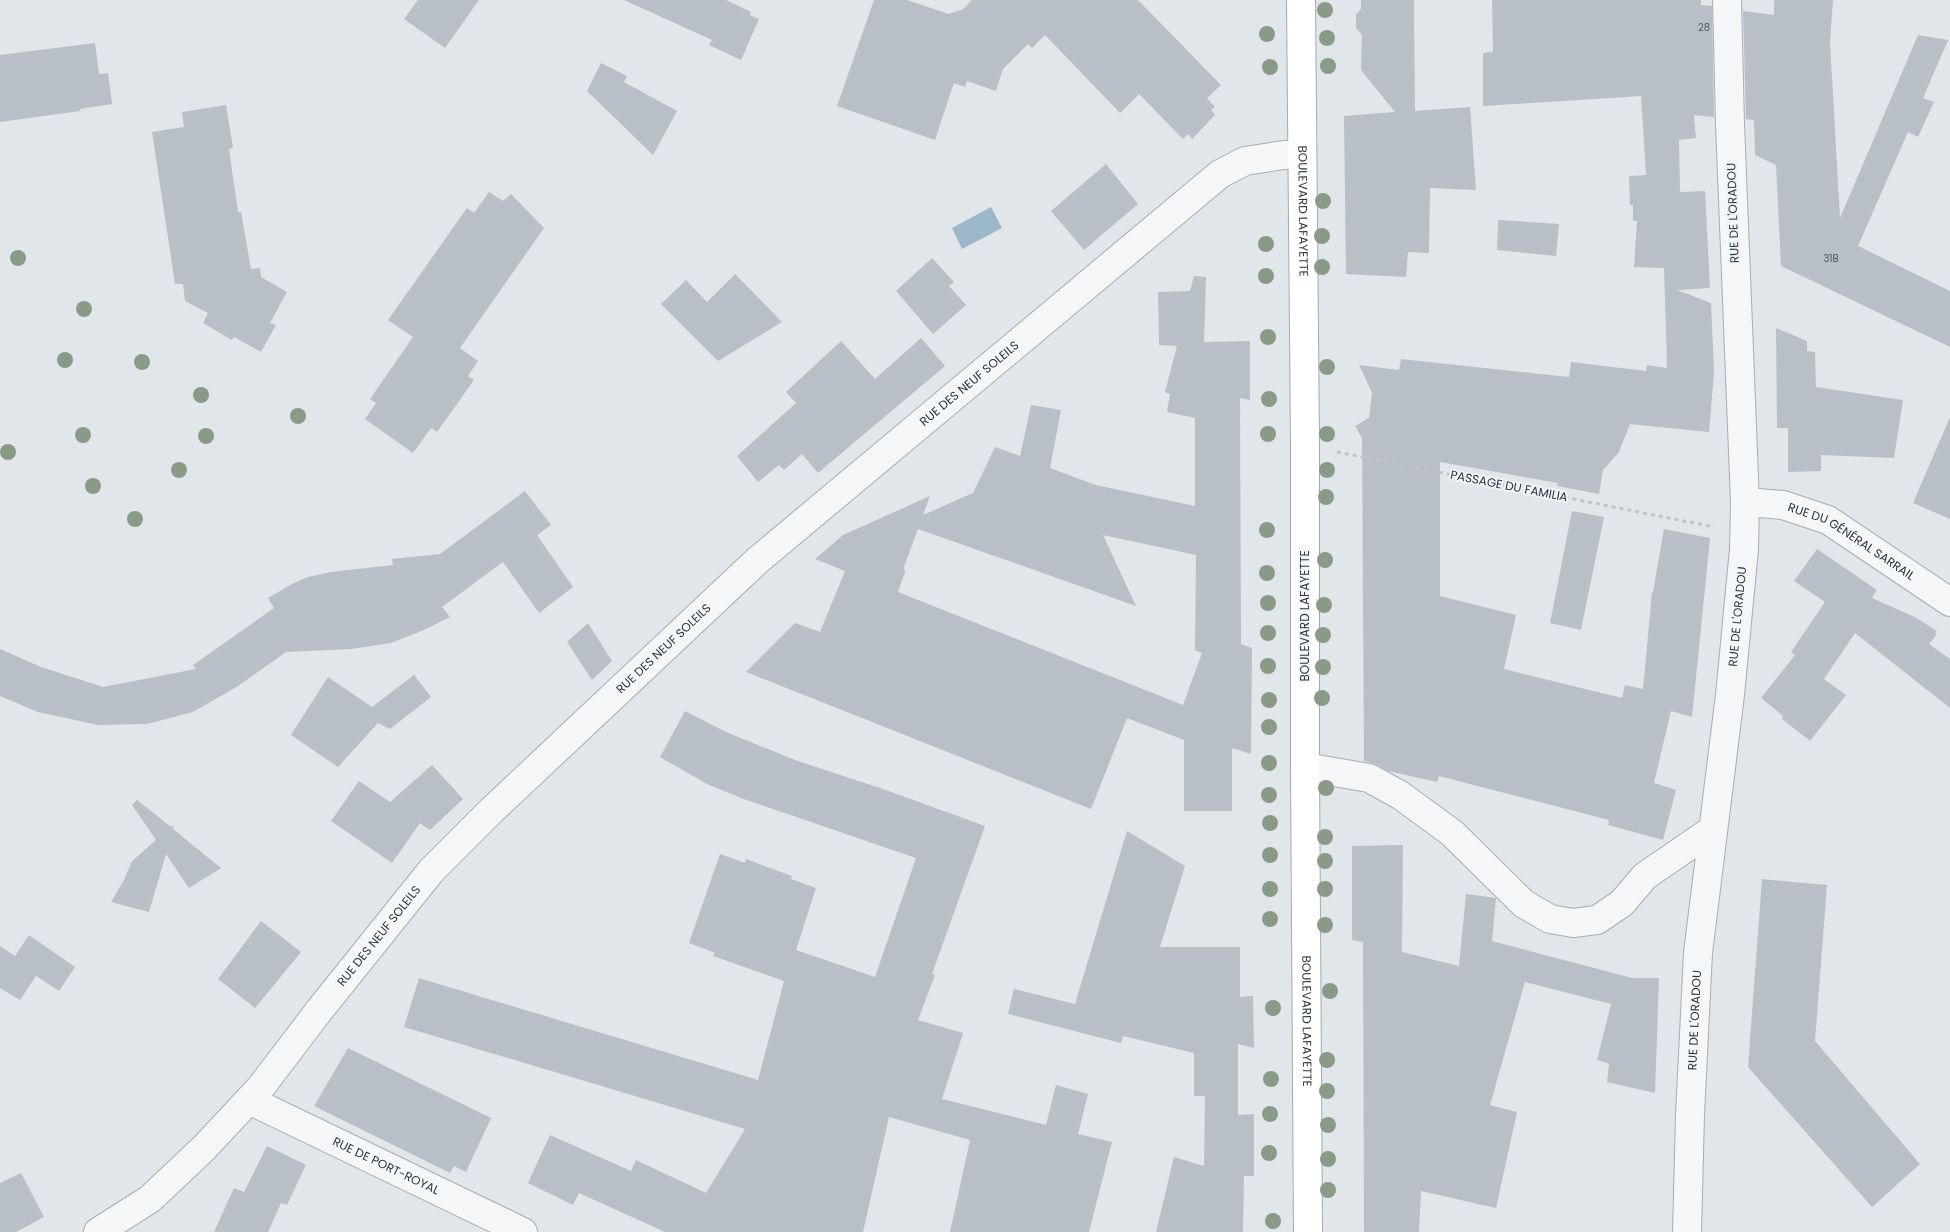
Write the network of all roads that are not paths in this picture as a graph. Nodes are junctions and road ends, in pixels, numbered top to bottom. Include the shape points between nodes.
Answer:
1 (1301, 0) edge
2 (1727, 0) edge
3 (1302, 154) junction
4 (1745, 502) junction
5 (1950, 602) edge
6 (1305, 767) junction
7 (1712, 830) junction
8 (249, 1100) junction
9 (98, 1232) edge
10 (523, 1232) edge
11 (1308, 1232) edge
12 (1687, 1232) edge

1 - 3 main road, BOULEVARD LAFAYETTE
2 - 4 street, RUE DE L'ORADOU
3 - 6 main road, BOULEVARD LAFAYETTE
3 - 8 street, RUE DES NEUF SOLEILS via 1245,161 1220,174 758,560 431,871
4 - 5 street, RUE DU GÉNÉRAL SARRAIL via 1783,505 1828,520
4 - 7 street, RUE DE L'ORADOU via 1744,549 1731,685
6 - 7 street via 1369,778 1400,795 1452,833 1524,904 1550,919 1573,923 1597,920 1622,903 1645,876
6 - 11 main road, BOULEVARD LAFAYETTE
7 - 12 street, RUE DE L'ORADOU via 1698,953
8 - 9 street, RUE DES NEUF SOLEILS via 150,1199
8 - 10 street, RUE DE PORT-ROYAL

